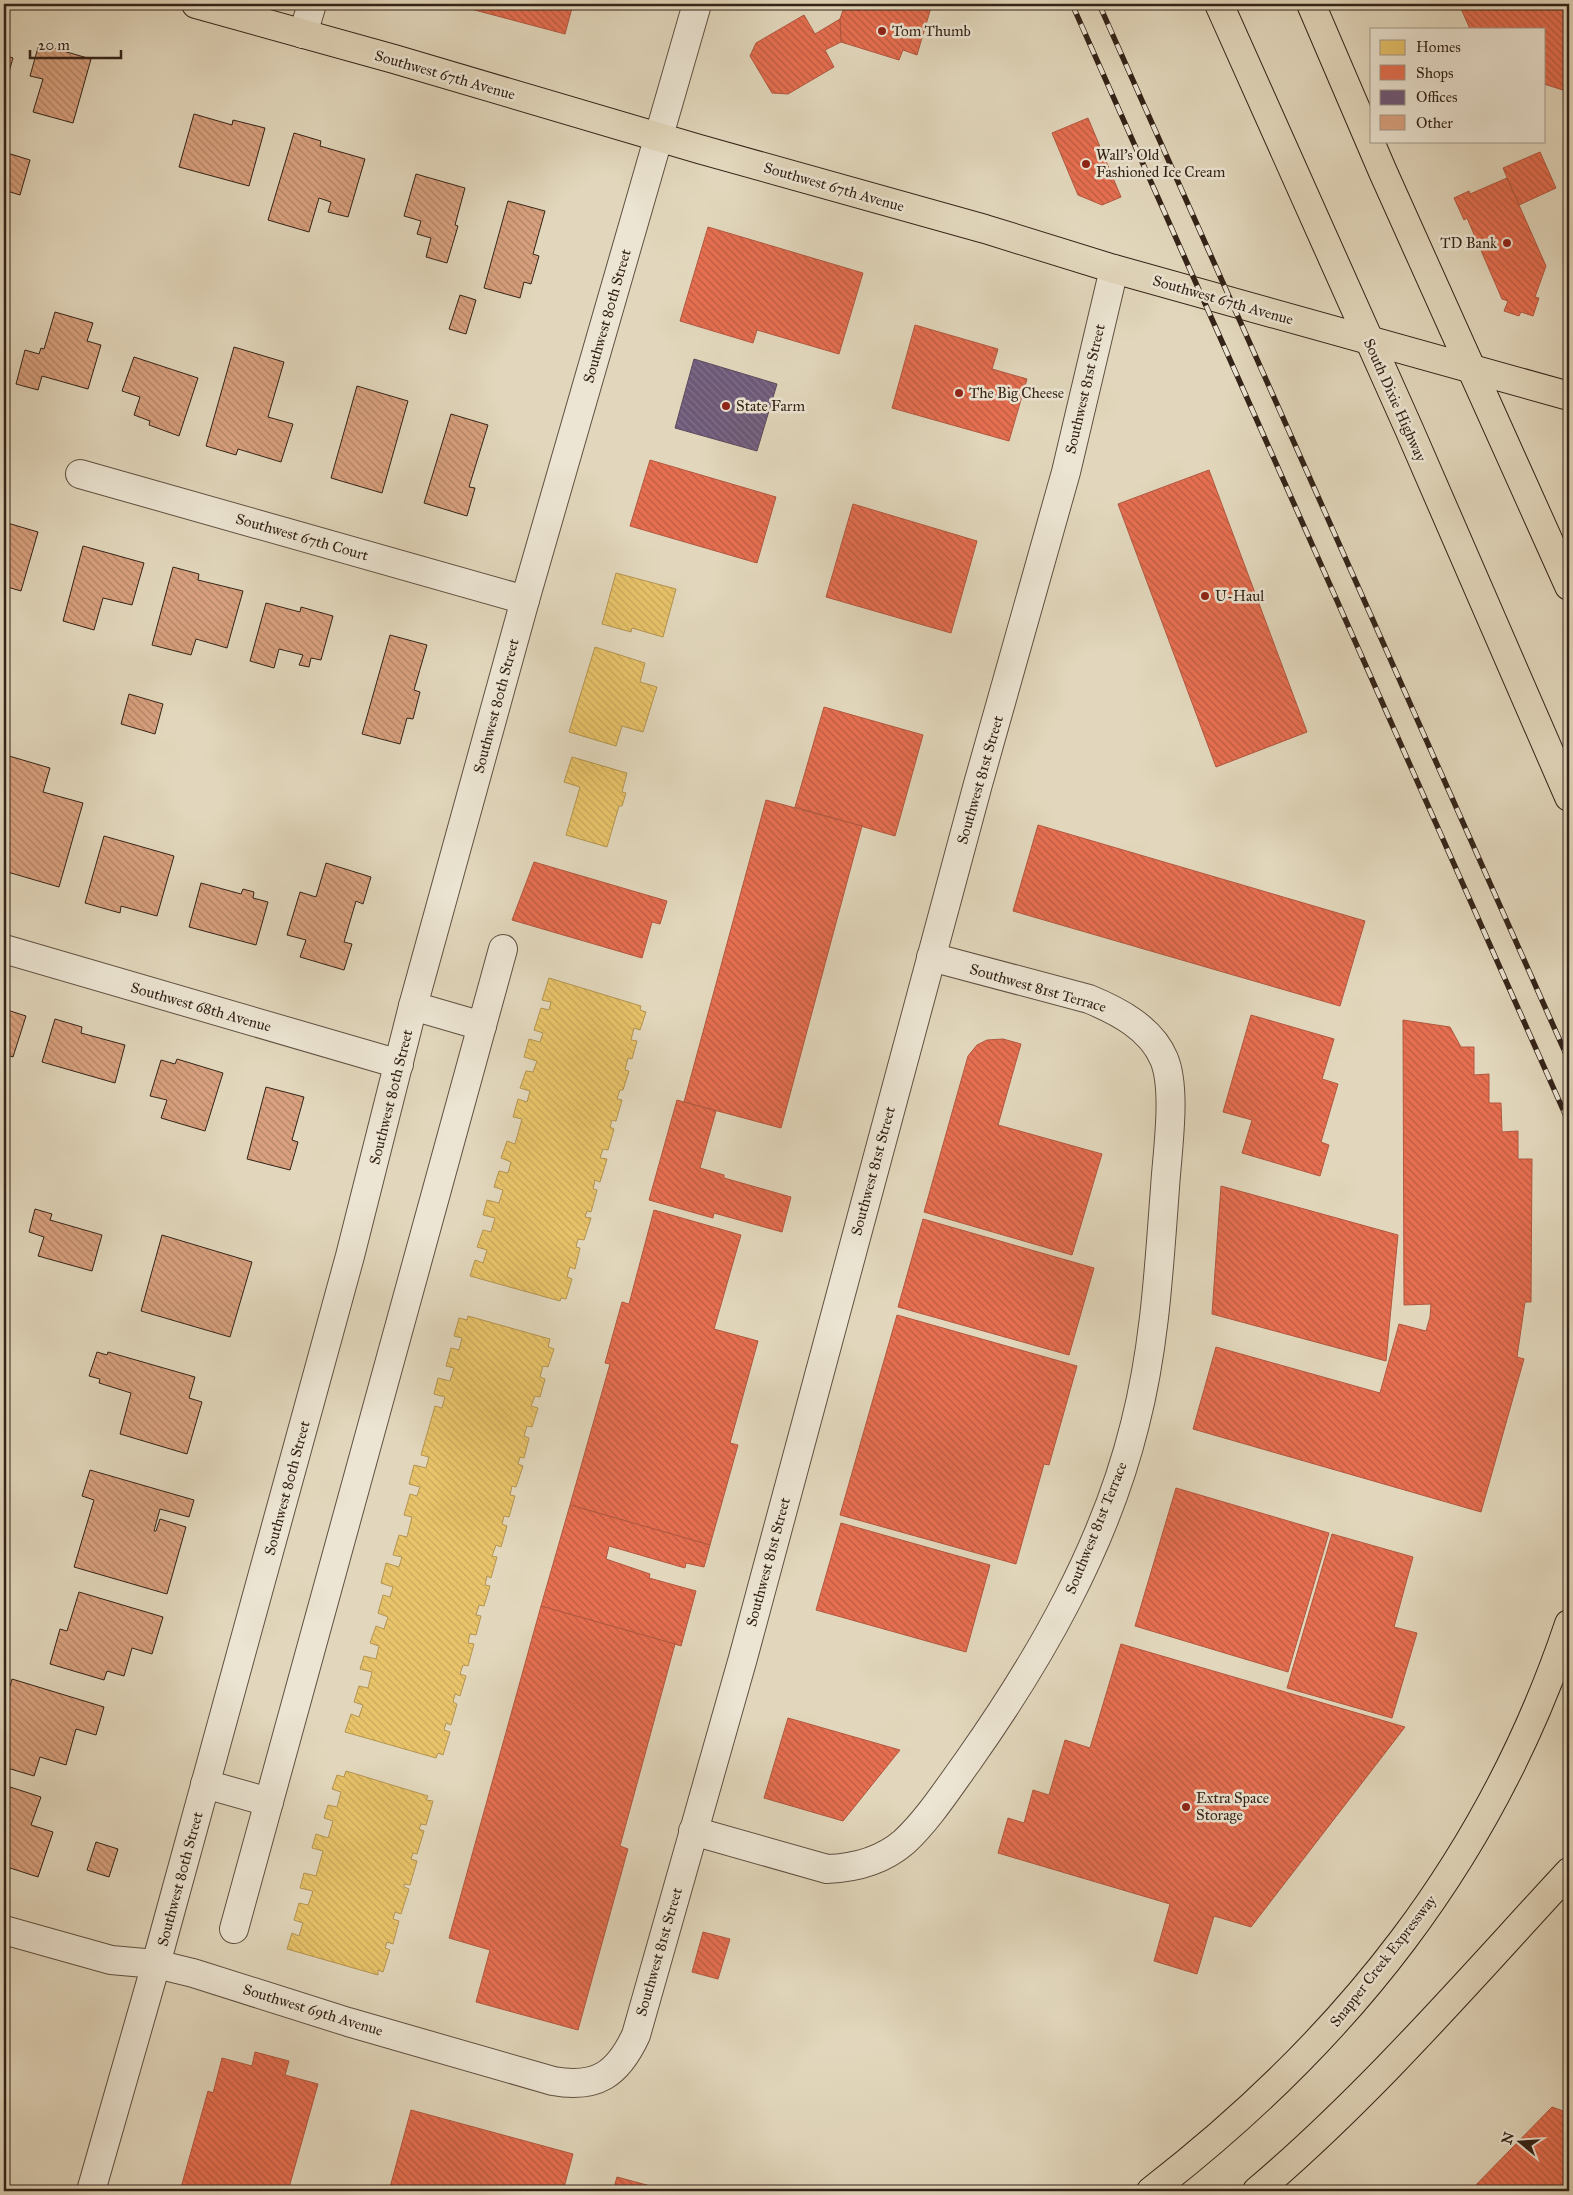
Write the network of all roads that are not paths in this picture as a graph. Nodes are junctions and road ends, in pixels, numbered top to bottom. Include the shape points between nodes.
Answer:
1 (196, 4) edge
2 (312, 4) edge
3 (697, 4) edge
4 (1219, 4) edge
5 (1311, 4) edge
6 (303, 34) junction
7 (658, 137) junction
8 (1370, 142) edge
9 (1370, 142) edge
10 (1114, 270) junction
11 (1369, 341) junction
12 (1473, 370) junction
13 (1569, 396) edge
14 (80, 474) dead end
15 (1569, 586) edge
16 (525, 600) junction
17 (1569, 797) edge
18 (503, 948) dead end
19 (4, 949) edge
20 (931, 958) junction
21 (413, 1006) junction
22 (482, 1026) junction
23 (399, 1064) junction
24 (1569, 1624) edge
25 (205, 1784) junction
26 (269, 1802) junction
27 (693, 1831) junction
28 (1568, 1874) edge
29 (234, 1929) dead end
30 (4, 1930) edge
31 (156, 1964) junction
32 (618, 2067) joint
33 (91, 2191) edge
34 (1152, 2191) edge
35 (1257, 2191) edge

1 - 6 main road, Southwest 67th Avenue
2 - 6 street
3 - 7 street, Southwest 80th Street
4 - 11 main road, South Dixie Highway
5 - 9 main road
6 - 7 main road, Southwest 67th Avenue
7 - 10 main road, Southwest 67th Avenue via 985,229
7 - 16 street, Southwest 80th Street
8 - 12 main road
10 - 11 main road, Southwest 67th Avenue
10 - 20 street, Southwest 81st Street via 1066,472
11 - 12 main road, Southwest 67th Avenue
11 - 17 main road, South Dixie Highway
12 - 13 main road, Southwest 67th Avenue
12 - 15 main road
14 - 16 street, Southwest 67th Court
16 - 21 street, Southwest 80th Street
18 - 22 street
19 - 23 street, Southwest 68th Avenue
20 - 27 street, Southwest 81st Street
20 - 27 street, Southwest 81st Terrace via 1089,999 1111,1008 1151,1038 1164,1060 1170,1087 1170,1122 1156,1307 1135,1426 1110,1502 1062,1611 984,1738 904,1842 863,1864 827,1869
21 - 22 street
21 - 23 street, Southwest 80th Street
22 - 26 street
23 - 25 street, Southwest 80th Street via 350,1256
24 - 34 main road, Snapper Creek Expressway via 1543,1698 1494,1800 1404,1940 1330,2029 1291,2069 1245,2114
25 - 26 street
25 - 31 street, Southwest 80th Street
26 - 29 street
27 - 32 street, Southwest 81st Street via 636,2035
28 - 35 main road via 1350,2107
30 - 31 street, Southwest 69th Avenue via 111,1960
31 - 32 street, Southwest 69th Avenue via 553,2081 568,2084 585,2082 609,2074
31 - 33 street, Southwest 80th Street

